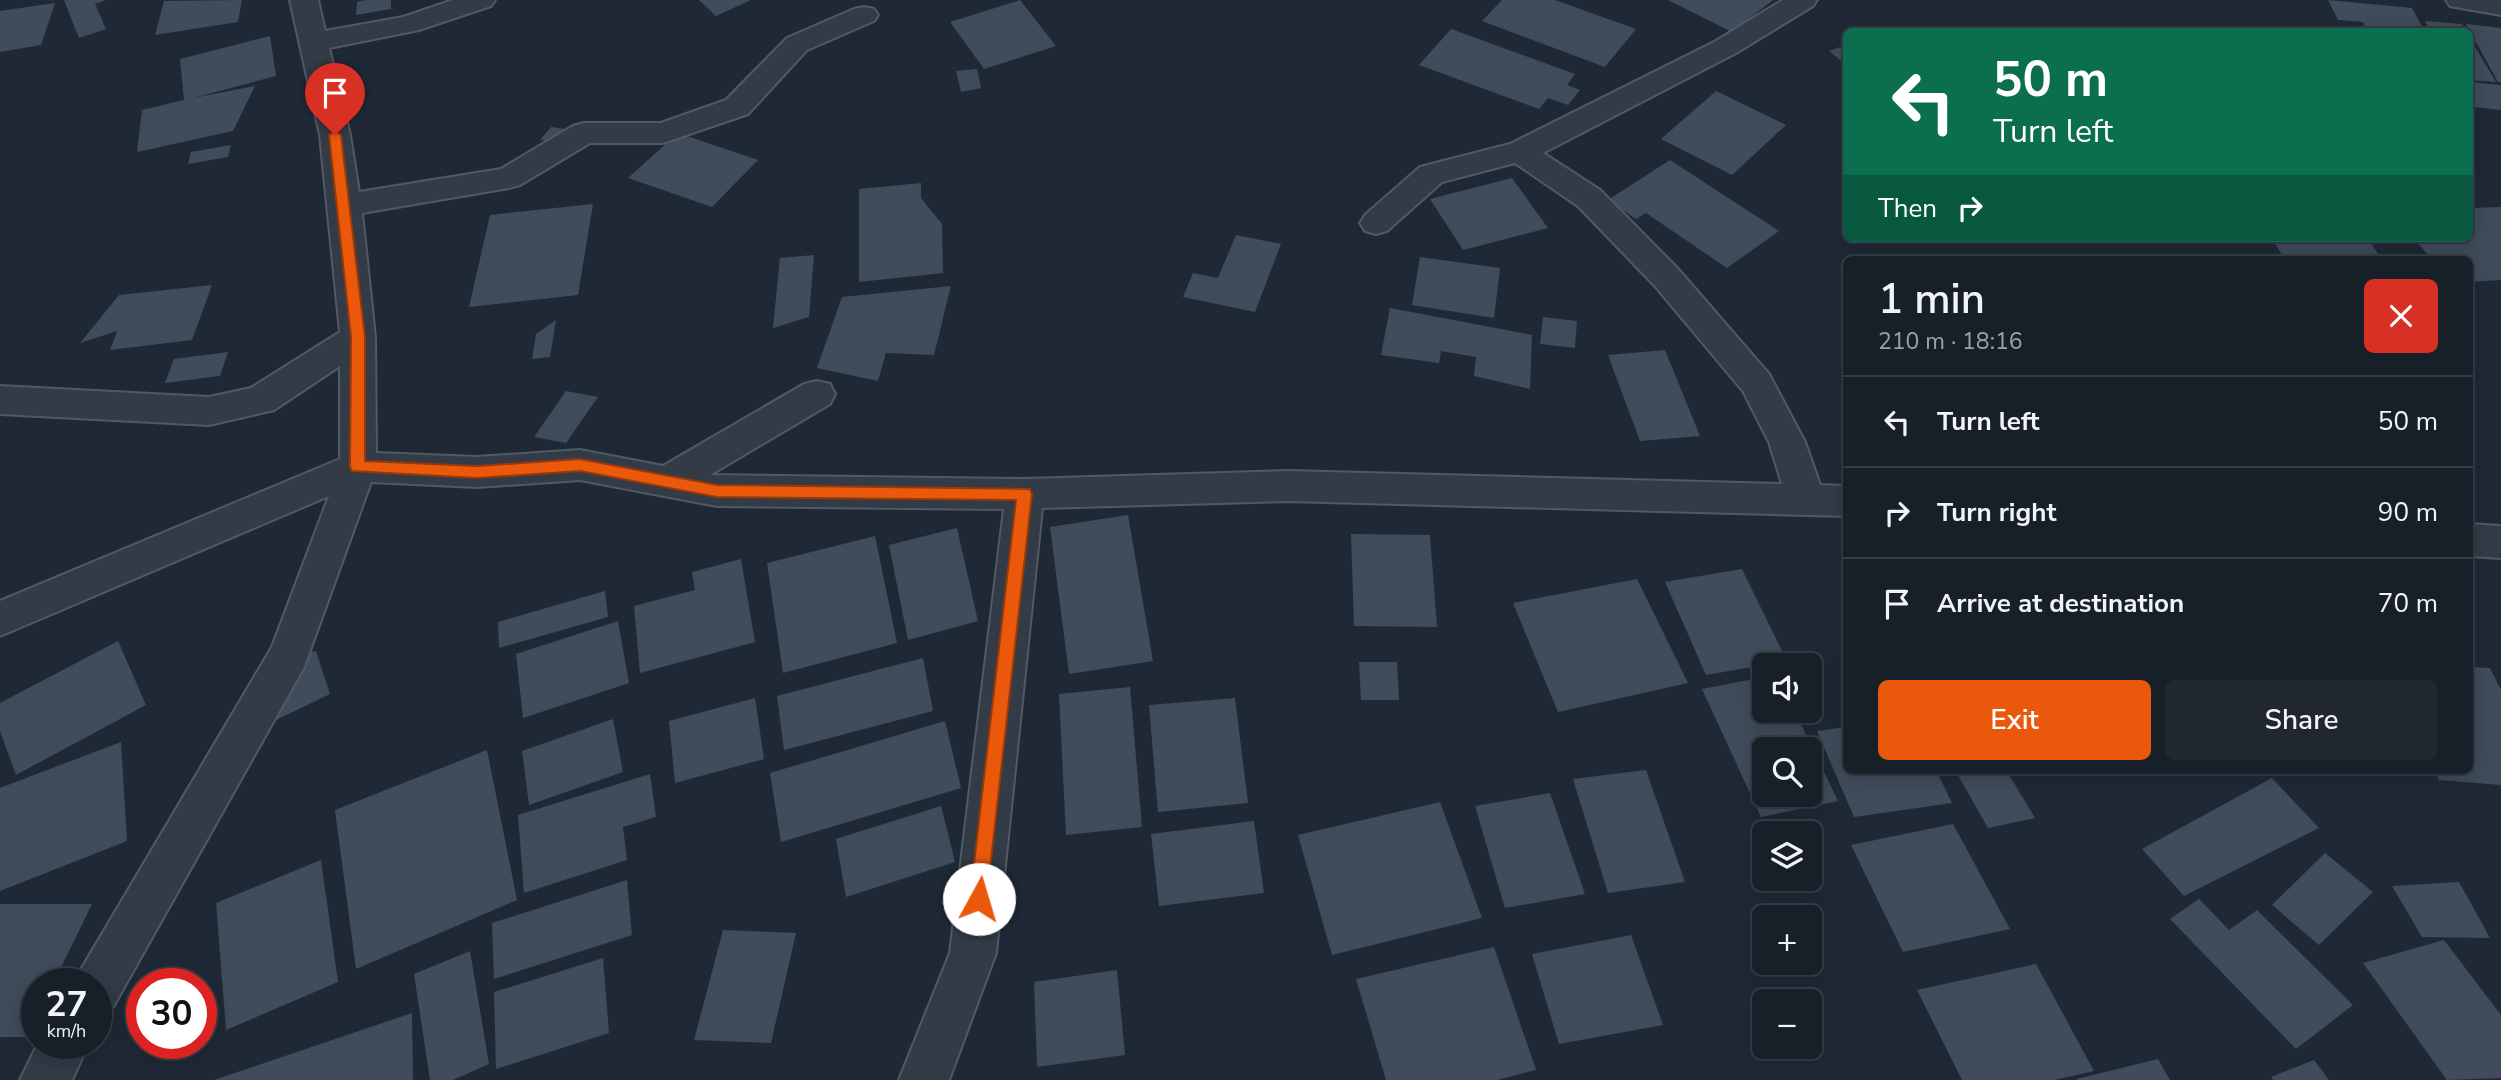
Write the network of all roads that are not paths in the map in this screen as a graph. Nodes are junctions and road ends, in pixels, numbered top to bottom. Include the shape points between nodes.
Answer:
1 (304, 0) edge
2 (481, 0) edge
3 (1803, 0) edge
4 (2460, 0) edge
5 (2501, 7) edge
6 (864, 15) dead end
7 (314, 42) junction
8 (1520, 152) junction
9 (345, 205) junction
10 (1376, 223) dead end
11 (358, 337) junction
12 (817, 394) dead end
13 (0, 400) edge
14 (358, 467) junction
15 (667, 482) junction
16 (1025, 494) junction
17 (1805, 498) junction
18 (1843, 501) edge
19 (2473, 540) edge
20 (2501, 542) edge
21 (0, 619) edge
22 (109, 968) edge
23 (56, 1059) edge
24 (45, 1080) edge
25 (924, 1080) edge

1 - 7 street
2 - 7 street via 409,24
3 - 8 street via 1726,47
4 - 5 street
6 - 9 street via 797,44 737,107 663,133 584,133 509,178
7 - 9 street
8 - 10 street via 1431,174
8 - 17 street via 1589,198 1667,278 1756,383 1787,442
9 - 11 street
11 - 13 street via 261,400 209,411
11 - 14 street
12 - 15 street
14 - 15 street via 477,472 580,465
14 - 21 street
14 - 22 street via 290,654
15 - 16 street via 717,491
16 - 17 street via 1288,486
16 - 25 street via 973,953
17 - 18 street
19 - 20 street
23 - 24 street

